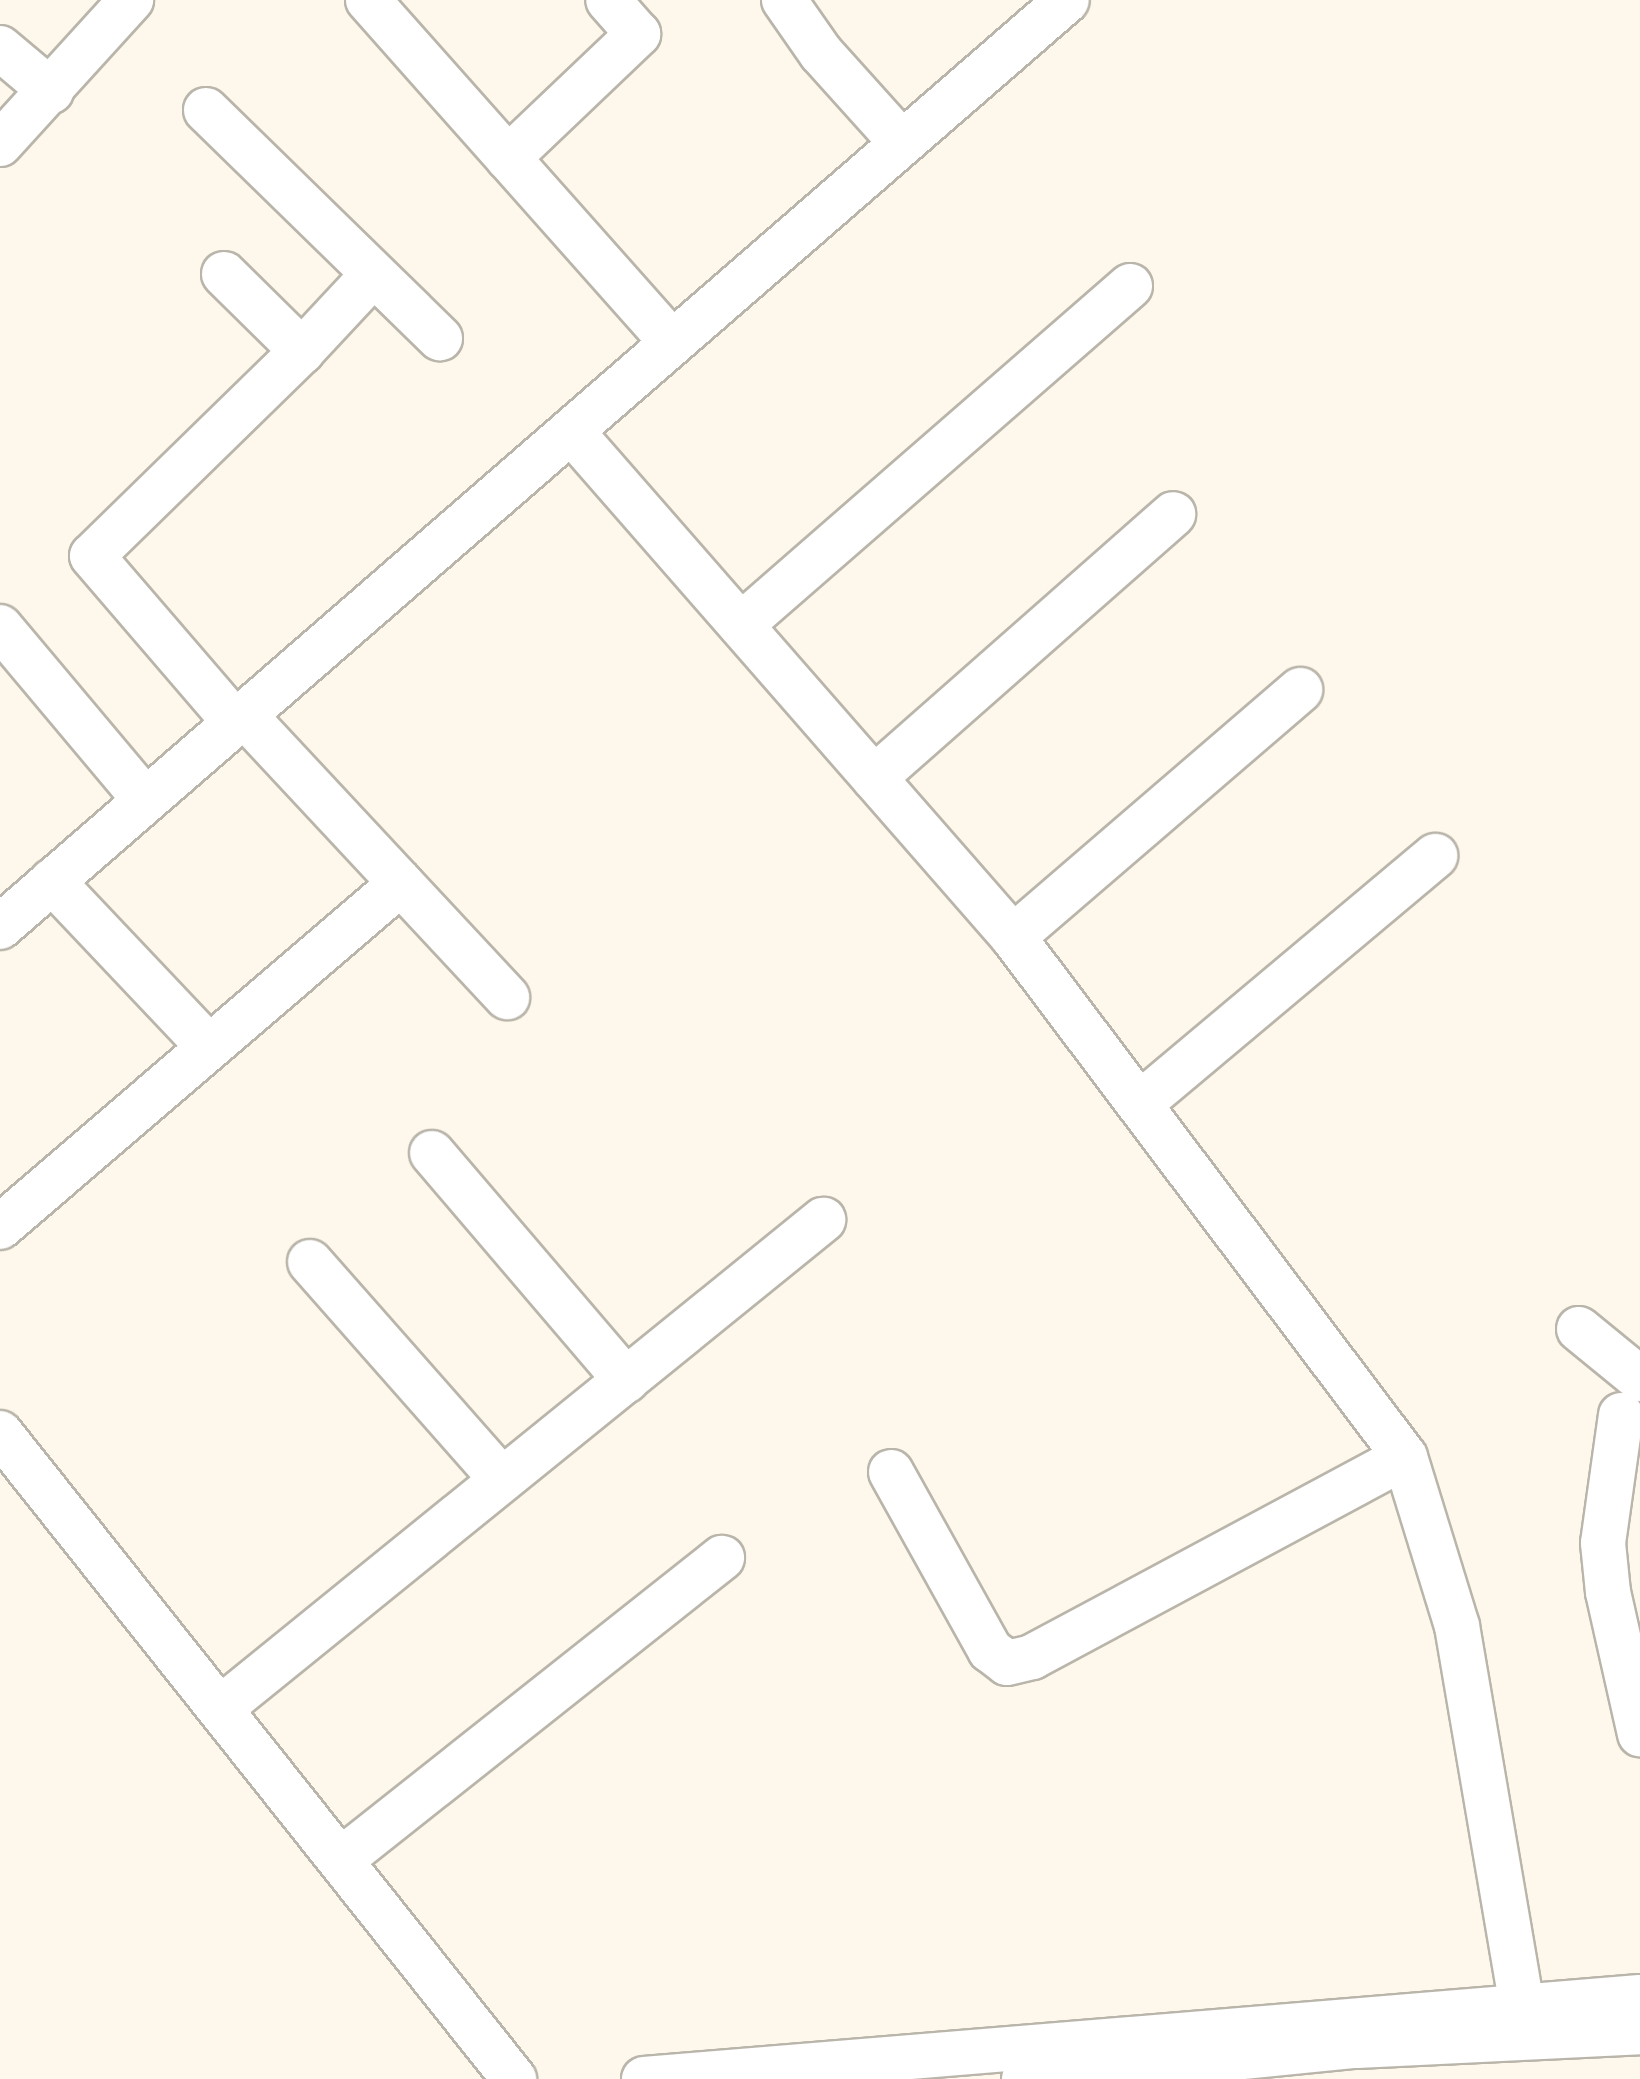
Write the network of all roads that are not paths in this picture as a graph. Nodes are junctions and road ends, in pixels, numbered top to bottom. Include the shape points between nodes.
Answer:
1 (131, 0) edge
2 (368, 0) edge
3 (608, 0) edge
4 (784, 0) edge
5 (1067, 0) edge
6 (0, 48) edge
7 (51, 91) junction
8 (206, 110) dead end
9 (902, 143) junction
10 (0, 144) edge
11 (508, 158) junction
12 (224, 274) dead end
13 (372, 276) junction
14 (1130, 286) dead end
15 (440, 338) dead end
16 (672, 343) junction
17 (302, 351) junction
18 (571, 431) junction
19 (1173, 514) dead end
20 (741, 625) junction
21 (0, 627) edge
22 (1300, 690) dead end
23 (240, 719) junction
24 (874, 778) junction
25 (145, 800) junction
26 (1435, 856) dead end
27 (401, 883) junction
28 (19, 897) edge
29 (1013, 937) junction
30 (507, 997) dead end
31 (209, 1047) junction
32 (1142, 1102) junction
33 (432, 1153) dead end
34 (823, 1220) dead end
35 (0, 1227) edge
36 (310, 1262) dead end
37 (1579, 1329) dead end
38 (626, 1380) junction
39 (1630, 1397) edge
40 (0, 1433) edge
41 (1405, 1457) junction
42 (891, 1472) dead end
43 (502, 1480) junction
44 (722, 1558) dead end
45 (222, 1707) junction
46 (1640, 1734) edge
47 (342, 1859) junction
48 (1640, 1997) edge
49 (1522, 2005) junction
50 (1640, 2032) edge
51 (514, 2079) edge
52 (644, 2079) edge
53 (1024, 2079) edge

1 - 7 street
2 - 11 street
3 - 11 street via 638,34
4 - 9 street via 821,53
5 - 9 street
6 - 7 street
7 - 10 street
8 - 13 street
9 - 16 street
11 - 16 street
12 - 17 street
13 - 15 street
13 - 17 street
14 - 20 street
16 - 18 street
17 - 23 street via 92,556
18 - 20 street
18 - 23 street
19 - 24 street
20 - 24 street
21 - 25 street
22 - 29 street
23 - 25 street
23 - 27 street
24 - 29 street
25 - 28 street
26 - 32 street
27 - 30 street
27 - 31 street
28 - 31 street
29 - 32 street
31 - 35 street
32 - 41 street
33 - 38 street
34 - 38 street
36 - 43 street
37 - 39 street
38 - 43 street
39 - 46 street via 1603,1543 1608,1592
40 - 45 street
41 - 42 street via 1032,1657 1007,1663 990,1650
41 - 49 street via 1457,1626
43 - 45 street
44 - 47 street
45 - 47 street
47 - 51 street
48 - 49 street
49 - 52 street
50 - 53 street via 1357,2046

